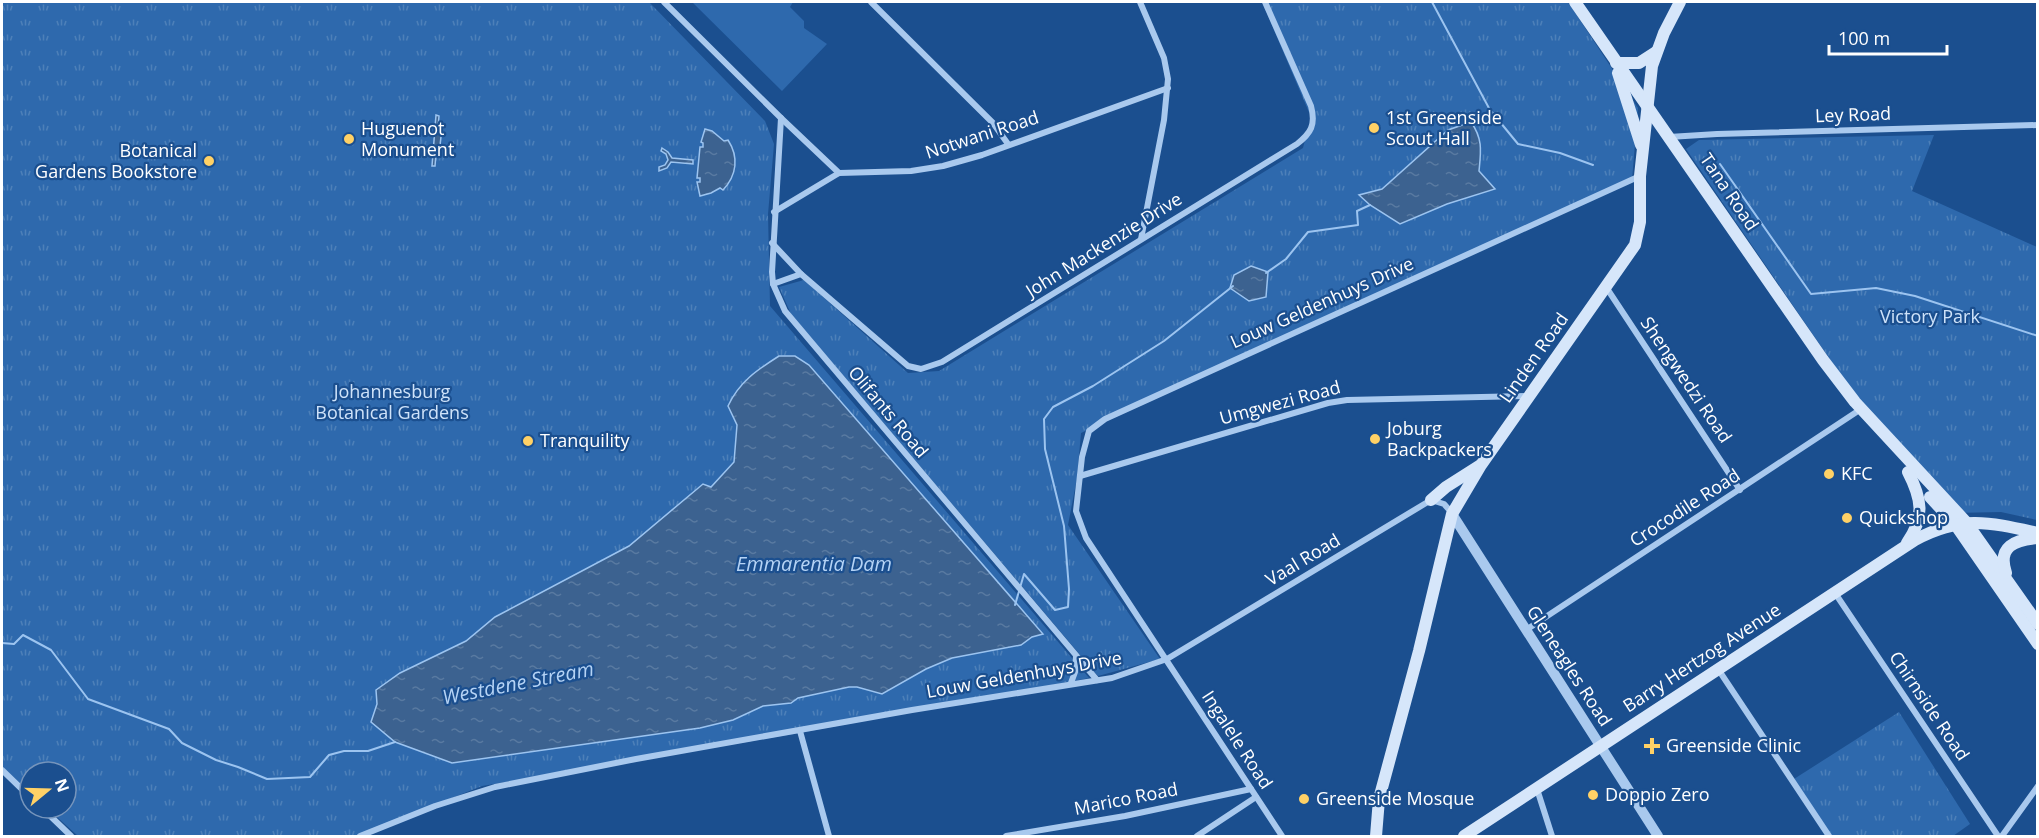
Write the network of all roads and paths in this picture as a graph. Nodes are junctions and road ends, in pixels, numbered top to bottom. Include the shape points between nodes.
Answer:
1 (664, 2) edge
2 (872, 2) edge
3 (1140, 2) edge
4 (1266, 2) edge
5 (1575, 2) edge
6 (1680, 2) edge
7 (1656, 52) junction
8 (1614, 60) junction
9 (1168, 87) junction
10 (1646, 106) junction
11 (781, 118) junction
12 (2037, 125) edge
13 (1668, 137) junction
14 (1008, 144) junction
15 (1644, 147) junction
16 (839, 173) junction
17 (1640, 176) junction
18 (774, 212) junction
19 (1141, 239) junction
20 (772, 243) junction
21 (801, 274) junction
22 (773, 284) junction
23 (1606, 287) junction
24 (1529, 396) junction
25 (1859, 407) junction
26 (1481, 465) junction
27 (1908, 472) junction
28 (1080, 476) junction
29 (1740, 490) junction
30 (1431, 500) junction
31 (1452, 514) junction
32 (1960, 523) junction
33 (2037, 533) edge
34 (2037, 538) edge
35 (1906, 544) junction
36 (2010, 584) junction
37 (1835, 593) junction
38 (2037, 624) edge
39 (1526, 630) junction
40 (2037, 644) edge
41 (1076, 656) junction
42 (1167, 659) junction
43 (1718, 669) junction
44 (1097, 680) junction
45 (1071, 683) junction
46 (800, 731) junction
47 (1601, 746) junction
48 (2, 770) edge
49 (18, 785) edge
50 (2037, 786) edge
51 (1537, 788) junction
52 (1251, 789) junction
53 (1256, 797) junction
54 (54, 820) edge
55 (71, 837) edge
56 (360, 837) edge
57 (829, 837) edge
58 (1006, 837) edge
59 (1197, 837) edge
60 (1282, 837) edge
61 (1376, 837) edge
62 (1464, 837) edge
63 (1552, 837) edge
64 (1658, 837) edge
65 (1829, 837) edge
66 (2000, 837) edge

1 - 11 street
2 - 14 street via 986,116
3 - 9 street via 1164,58
4 - 19 street, John Mackenzie Drive via 1311,106 1312,130 1297,144
5 - 8 main road, Tana Road
6 - 7 main road, Linden Road
7 - 8 main road via 1637,64
7 - 10 main road, Linden Road
8 - 10 main road, Tana Road
8 - 15 main road
9 - 14 street, Notwani Road
9 - 19 street
10 - 13 main road, Tana Road
10 - 15 main road, Linden Road
11 - 16 street
11 - 18 street, Olifants Road
12 - 13 street, Ley Road
13 - 15 main road via 1654,135
13 - 25 main road, Tana Road
14 - 16 street, Notwani Road via 927,170
15 - 17 main road, Linden Road
16 - 18 street, Notwani Road
17 - 23 main road, Linden Road via 1637,238
17 - 28 street, Louw Geldenhuys Drive via 1099,422 1086,436
18 - 20 street, Olifants Road
19 - 21 street, John Mackenzie Drive via 942,362 916,370
20 - 21 street, John Mackenzie Drive
20 - 22 street, Olifants Road
21 - 22 street
22 - 41 street, Olifants Road via 791,320
23 - 24 main road, Linden Road
23 - 29 street, Shengwedzi Road
24 - 26 main road, Linden Road
24 - 28 street, Umgwezi Road via 1328,403
25 - 27 main road, Tana Road
25 - 29 street, Crocodile Road
25 - 32 main road, Tana Road
26 - 30 main road
26 - 31 main road, Linden Road
27 - 32 main road, Tana Road
27 - 35 main road via 1920,511 1915,531
28 - 42 street, Louw Geldenhuys Drive via 1076,511 1086,538
29 - 39 street, Crocodile Road
30 - 31 street via 1444,504
30 - 42 street, Vaal Road
31 - 39 street, Gleneagles Road
31 - 61 main road, Linden Road via 1379,799
32 - 33 main road via 1995,524
32 - 35 main road, Barry Hertzog Avenue
32 - 36 main road
32 - 40 main road
34 - 36 main road via 2019,541 2007,550 2003,564
35 - 37 main road, Barry Hertzog Avenue
36 - 38 main road
37 - 43 main road, Barry Hertzog Avenue
37 - 66 street, Chirnside Road
39 - 47 street, Gleneagles Road
41 - 44 street, Olifants Road
41 - 45 street
42 - 44 street, Louw Geldenhuys Drive
42 - 52 street, Ingalele Road
43 - 47 main road, Barry Hertzog Avenue
43 - 65 street
44 - 45 street, Louw Geldenhuys Drive
45 - 46 street, Louw Geldenhuys Drive
46 - 56 street, Louw Geldenhuys Drive via 495,787 435,806
46 - 57 street
47 - 51 main road, Barry Hertzog Avenue
47 - 64 street, Gleneagles Road
48 - 49 street
50 - 66 street
51 - 62 main road, Barry Hertzog Avenue
51 - 63 street
52 - 53 street, Ingalele Road
52 - 58 street, Marico Road
53 - 59 street
53 - 60 street, Ingalele Road
54 - 55 street

